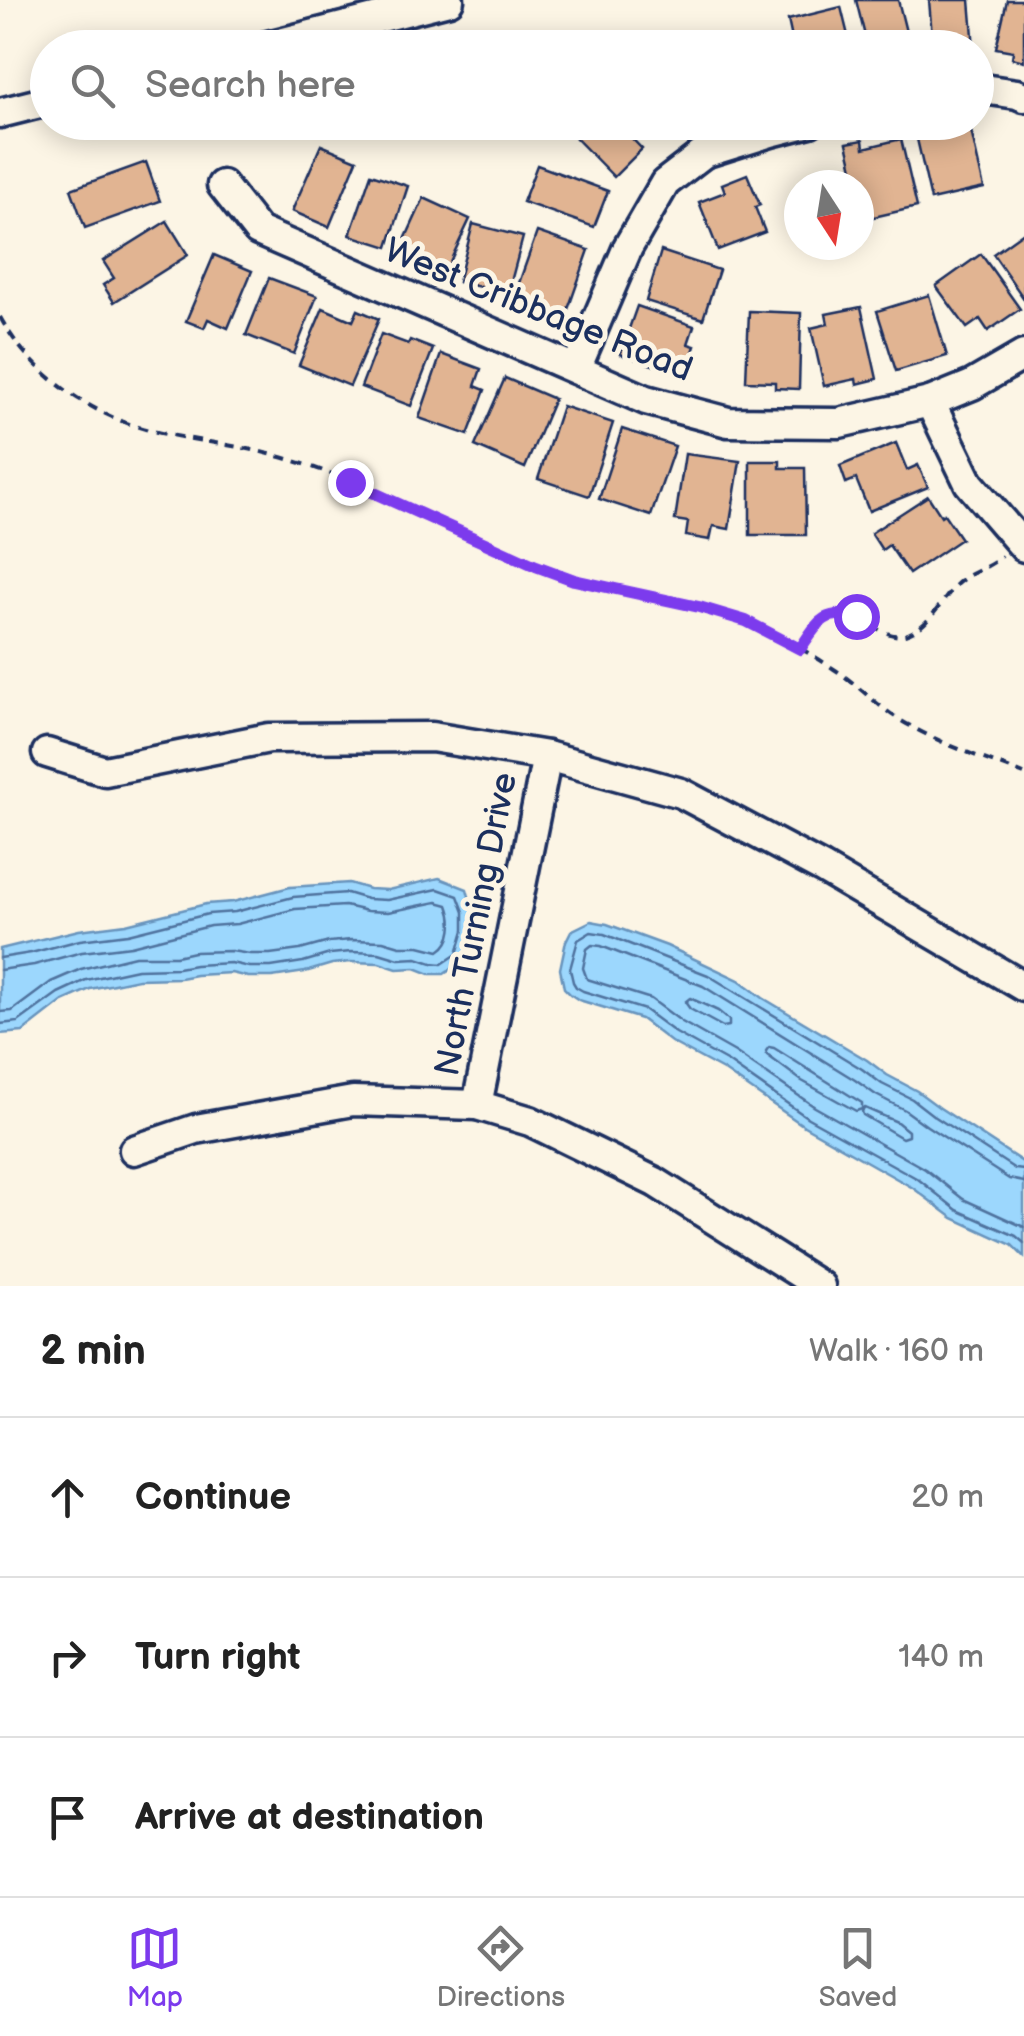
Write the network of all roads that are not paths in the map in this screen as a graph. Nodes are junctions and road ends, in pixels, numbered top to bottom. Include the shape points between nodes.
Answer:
1 (449, 0) edge
2 (331, 30) edge
3 (994, 91) edge
4 (1024, 97) edge
5 (30, 106) edge
6 (0, 113) edge
7 (745, 140) edge
8 (222, 186) dead end
9 (1024, 355) edge
10 (576, 369) junction
11 (930, 402) junction
12 (1022, 544) edge
13 (47, 753) dead end
14 (547, 756) junction
15 (1024, 987) edge
16 (477, 1105) junction
17 (134, 1150) dead end
18 (820, 1286) edge

1 - 2 street
3 - 4 street
5 - 6 street
7 - 10 street via 704,153 664,183 628,247
8 - 10 street, West Cribbage Road via 258,231
9 - 11 street, West Cribbage Road
10 - 11 street, West Cribbage Road via 646,400 728,422 839,423
11 - 12 street via 969,483
13 - 14 street via 105,771 268,738 432,737
14 - 15 street via 680,793
14 - 16 street, North Turning Drive
16 - 17 street via 353,1101 196,1129
16 - 18 street via 530,1121 655,1182

